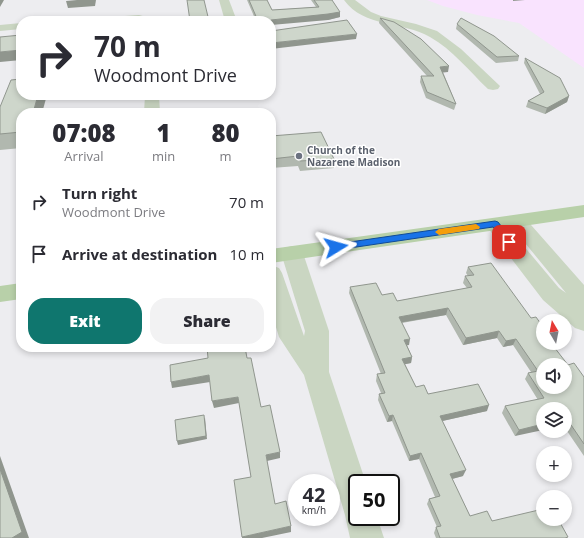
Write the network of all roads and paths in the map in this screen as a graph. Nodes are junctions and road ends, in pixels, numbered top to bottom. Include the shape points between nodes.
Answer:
1 (224, 0) edge
2 (349, 0) edge
3 (370, 15) junction
4 (229, 16) edge
5 (354, 18) dead end
6 (16, 26) edge
7 (0, 28) edge
8 (493, 86) dead end
9 (584, 211) edge
10 (517, 221) junction
11 (495, 224) junction
12 (282, 255) edge
13 (276, 291) edge
14 (16, 292) edge
15 (0, 294) edge
16 (584, 308) edge
17 (584, 322) edge
18 (316, 372) junction
19 (348, 476) edge
20 (364, 526) edge
21 (367, 538) edge

1 - 4 street
2 - 3 street
3 - 5 street
3 - 8 street via 420,28 438,36
6 - 7 street
9 - 10 main road
10 - 11 main road
10 - 16 street via 575,289
11 - 12 main road
11 - 17 street via 551,294
12 - 18 street via 317,331
13 - 18 street via 290,337
14 - 15 main road
18 - 19 street
20 - 21 street

